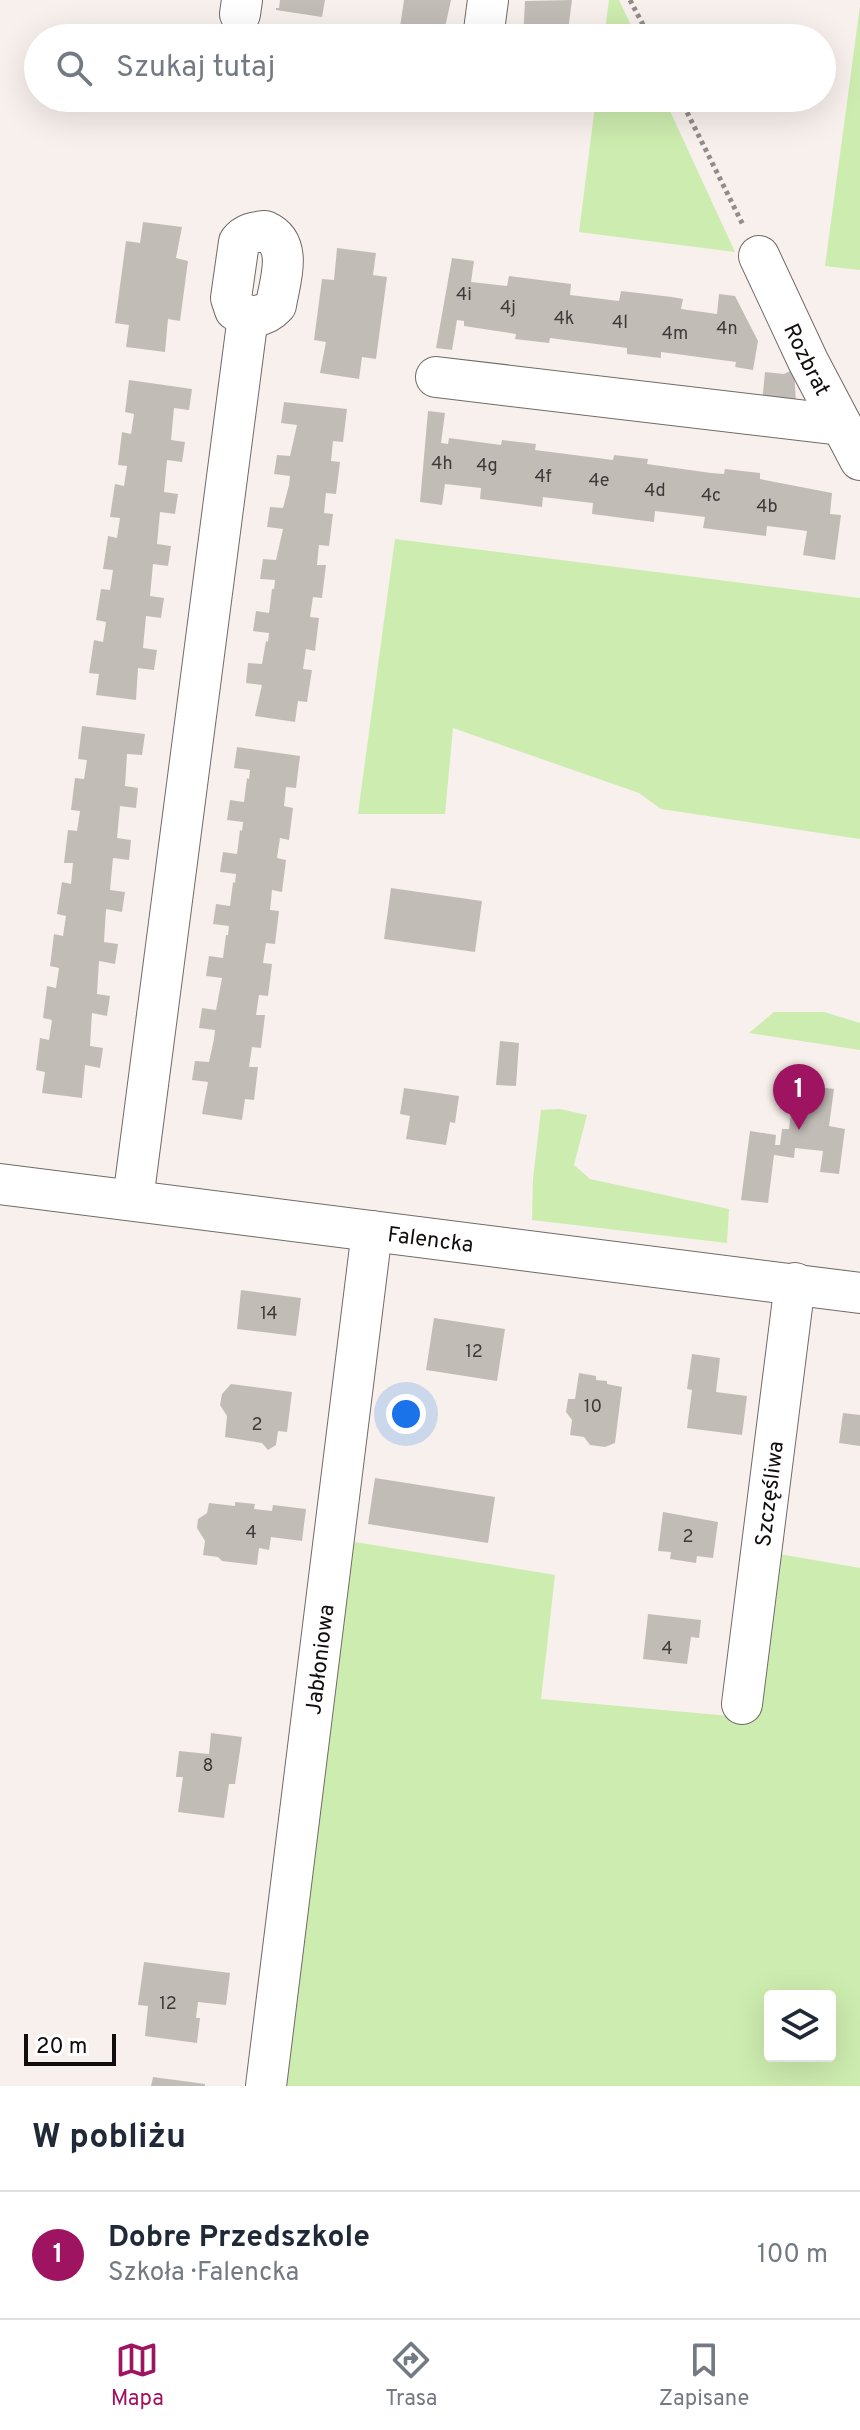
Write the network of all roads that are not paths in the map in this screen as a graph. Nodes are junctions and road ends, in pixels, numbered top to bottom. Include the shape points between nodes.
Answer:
1 (488, 0) edge
2 (485, 24) edge
3 (759, 256) road end
4 (248, 316) dead end
5 (436, 377) dead end
6 (841, 425) junction
7 (860, 460) edge
8 (0, 1184) edge
9 (133, 1200) junction
10 (372, 1231) junction
11 (795, 1283) junction
12 (860, 1293) edge
13 (742, 1704) dead end
14 (266, 2086) edge

1 - 2 street
3 - 6 street, Rozbrat
4 - 9 street
5 - 6 street
6 - 7 street, Rozbrat
8 - 9 street, Falencka
9 - 10 street, Falencka
10 - 11 street, Falencka
10 - 14 street, Jabłoniowa
11 - 12 street, Falencka
11 - 13 street, Szczęśliwa

